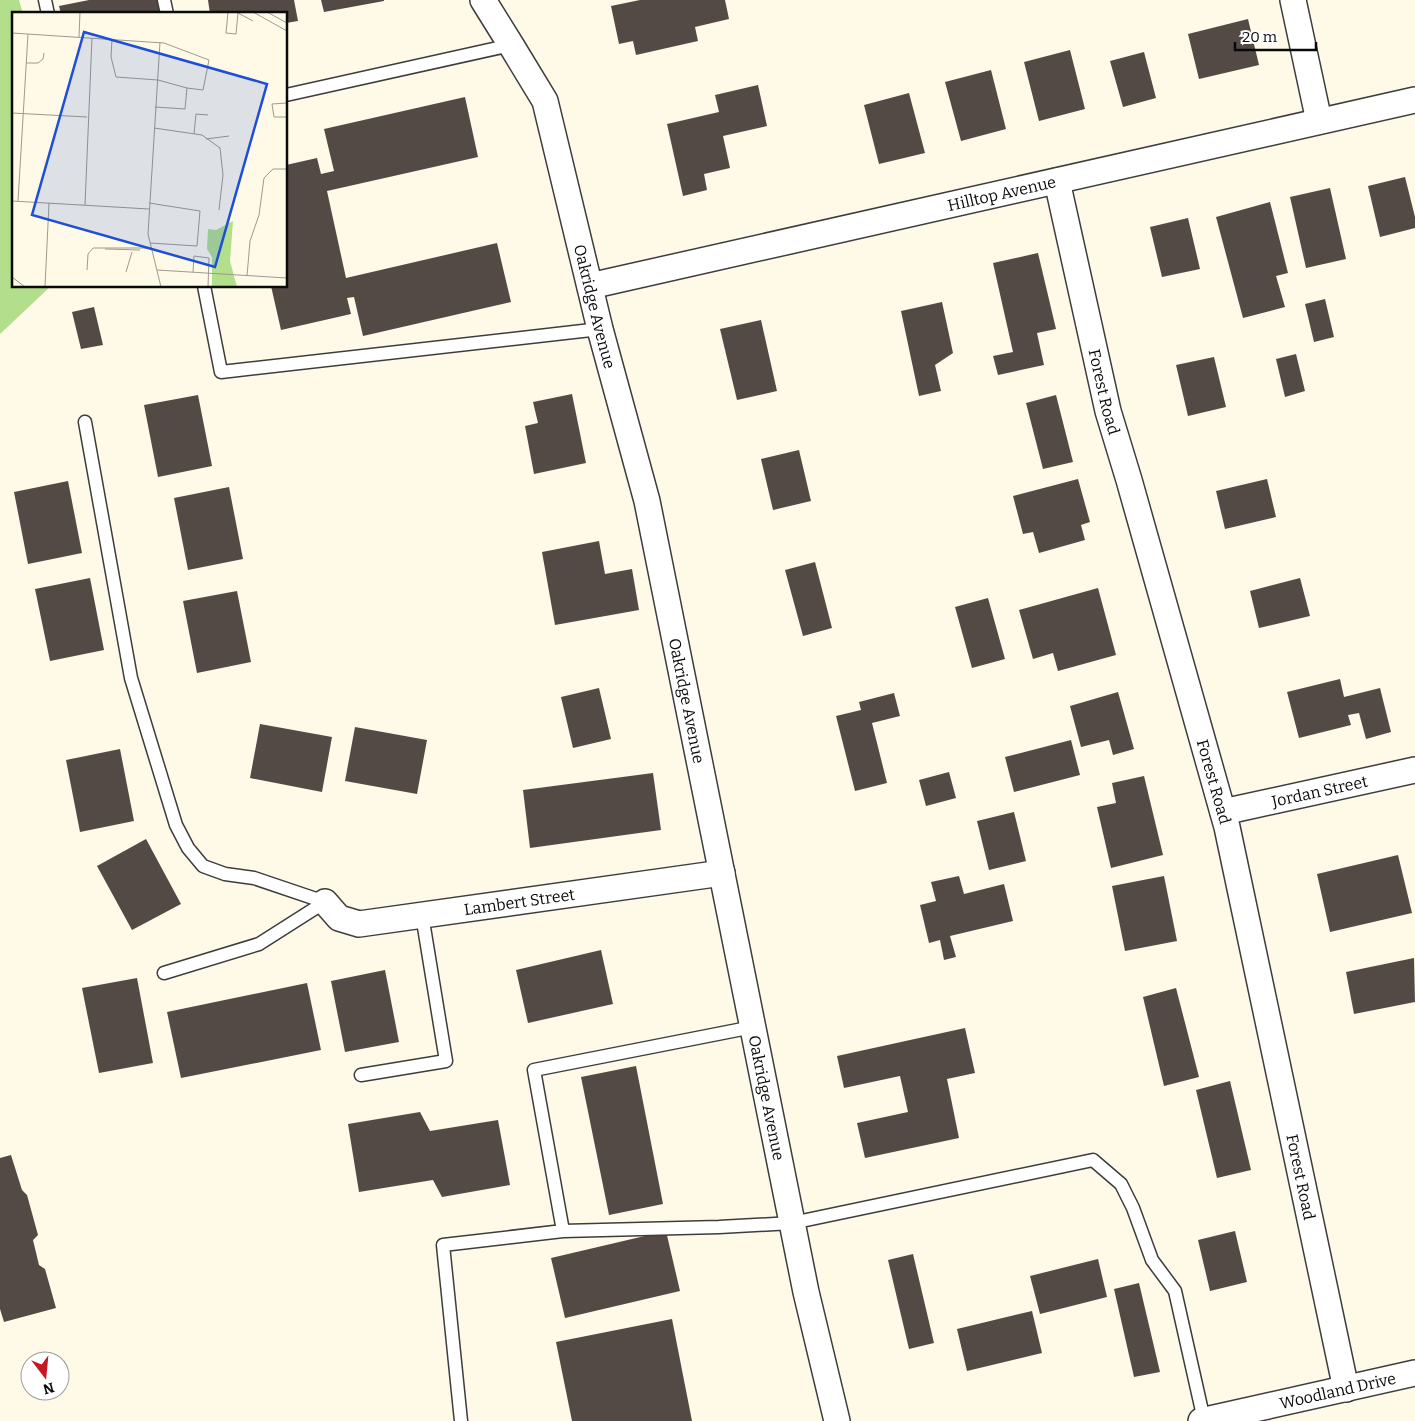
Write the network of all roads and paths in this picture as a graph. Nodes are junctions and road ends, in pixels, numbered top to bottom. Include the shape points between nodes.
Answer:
1 (1293, 0) edge
2 (493, 3) edge
3 (511, 45) junction
4 (288, 95) edge
5 (1415, 100) edge
6 (1319, 121) junction
7 (1057, 180) junction
8 (590, 286) junction
9 (204, 288) edge
10 (600, 329) junction
11 (85, 422) dead end
12 (1415, 770) edge
13 (1223, 812) junction
14 (722, 873) junction
15 (325, 902) junction
16 (422, 915) junction
17 (164, 973) dead end
18 (753, 1027) junction
19 (361, 1075) dead end
20 (792, 1223) junction
21 (563, 1231) junction
22 (1415, 1373) edge
23 (1346, 1389) junction
24 (461, 1421) edge
25 (837, 1421) edge
26 (1202, 1421) edge

1 - 6 street
2 - 3 street, Oakridge Avenue
3 - 4 lane
3 - 8 street, Oakridge Avenue via 545,101
5 - 6 street, Hilltop Avenue
6 - 7 street, Hilltop Avenue
7 - 8 street, Hilltop Avenue
7 - 13 street, Forest Road via 1108,411
8 - 10 street, Oakridge Avenue
9 - 10 lane via 221,372
10 - 14 street, Oakridge Avenue via 647,501
11 - 15 lane via 131,678 176,825 188,848 203,866 225,874 254,878
12 - 13 street, Jordan Street
13 - 23 street, Forest Road
14 - 16 street, Lambert Street
14 - 18 street, Oakridge Avenue
15 - 16 street, Lambert Street via 338,918 359,924
15 - 17 lane via 260,944
16 - 19 lane via 446,1061
18 - 20 street, Oakridge Avenue
18 - 21 lane via 534,1070
20 - 21 lane
20 - 25 street, Oakridge Avenue
20 - 26 lane via 1093,1160 1121,1184 1152,1260 1175,1291
21 - 24 lane via 443,1245
22 - 23 street, Woodland Drive
23 - 26 street, Woodland Drive

